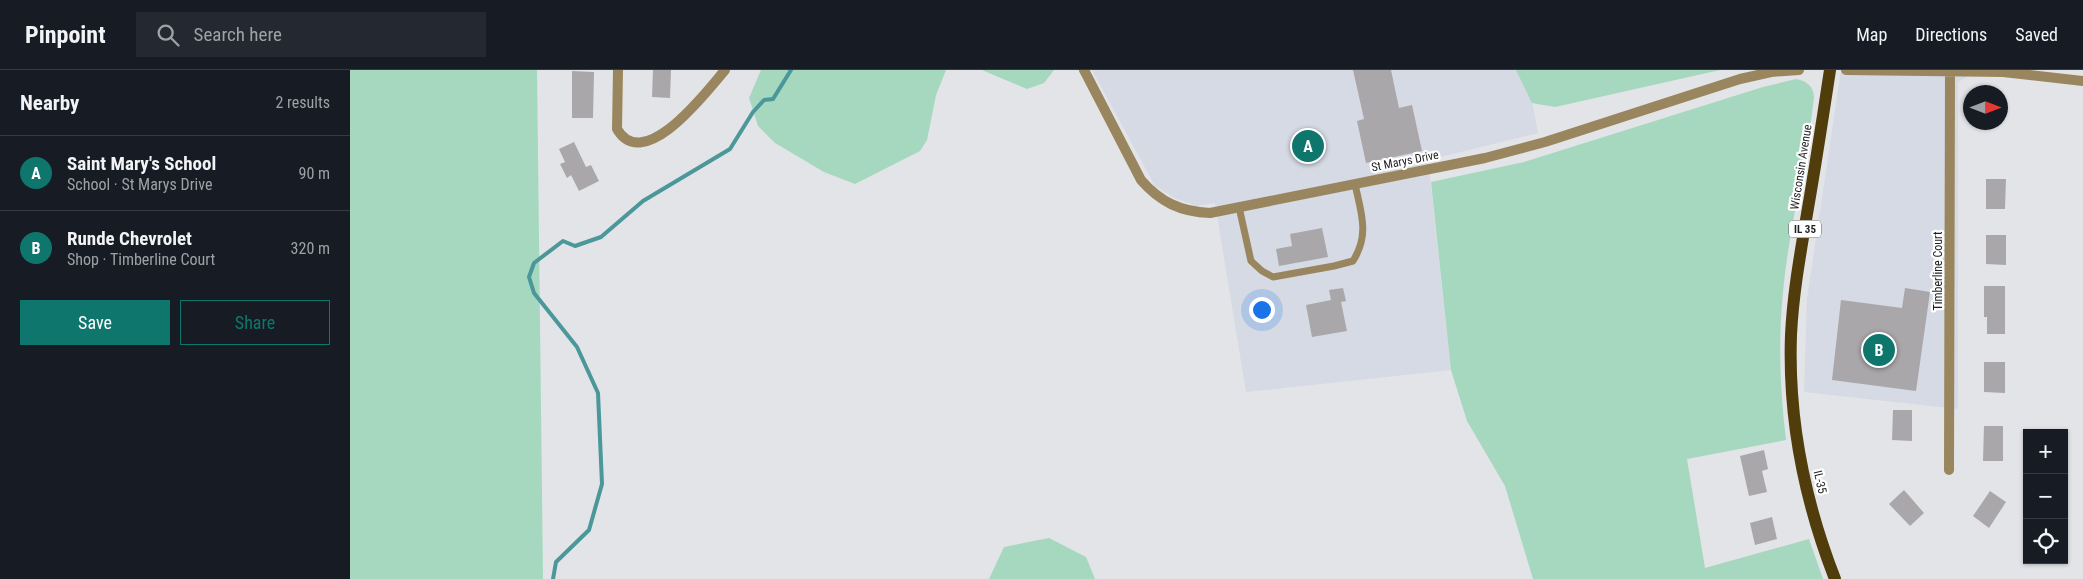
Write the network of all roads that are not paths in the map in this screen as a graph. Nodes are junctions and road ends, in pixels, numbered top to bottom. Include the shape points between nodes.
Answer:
1 (618, 70) edge
2 (725, 70) edge
3 (1084, 70) edge
4 (1799, 70) edge
5 (1830, 70) edge
6 (1846, 70) edge
7 (1950, 72) junction
8 (2083, 81) edge
9 (1356, 184) junction
10 (1239, 208) junction
11 (1792, 388) joint
12 (1949, 470) dead end
13 (1835, 579) edge

1 - 2 street via 617,129 621,136 641,144 673,126
3 - 10 street, St Marys Drive via 1141,180 1151,192 1179,209 1194,212
4 - 9 street, St Marys Drive via 1771,72 1740,80 1502,153
5 - 11 main road, Wisconsin Avenue / IL 35 via 1796,277 1791,336
6 - 7 street
7 - 8 street via 2003,72
7 - 12 street, Timberline Court
9 - 10 street, St Marys Drive
9 - 10 lane via 1364,232 1360,250 1353,261 1334,266 1273,277 1262,271 1251,261
11 - 13 main road, IL-35 / IL 35 via 1798,445 1809,497

